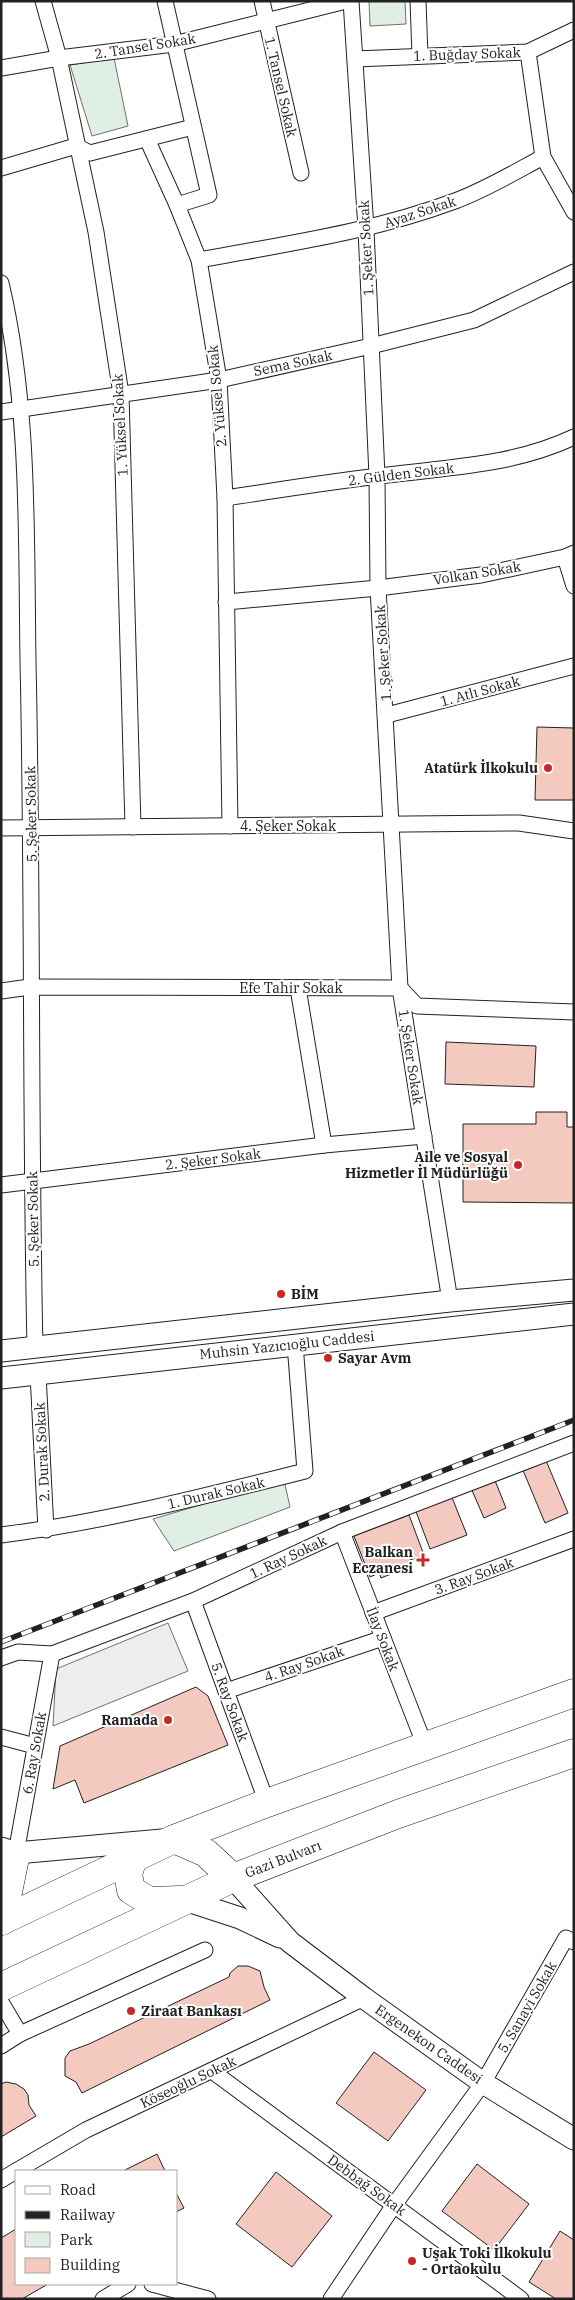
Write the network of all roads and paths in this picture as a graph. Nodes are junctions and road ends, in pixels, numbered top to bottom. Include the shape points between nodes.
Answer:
1 (43, 1) edge
2 (165, 1) edge
3 (262, 1) edge
4 (346, 1) edge
5 (351, 1) edge
6 (418, 1) edge
7 (266, 21) junction
8 (574, 30) edge
9 (174, 44) junction
10 (528, 52) junction
11 (420, 56) junction
12 (59, 58) junction
13 (355, 59) junction
14 (1, 68) edge
15 (193, 127) junction
16 (147, 139) junction
17 (76, 146) junction
18 (544, 157) junction
19 (1, 168) edge
20 (301, 173) dead end
21 (177, 205) junction
22 (574, 212) edge
23 (366, 229) junction
24 (199, 260) junction
25 (574, 272) edge
26 (1, 283) edge
27 (371, 346) junction
28 (219, 380) junction
29 (121, 394) junction
30 (22, 409) junction
31 (1, 412) edge
32 (574, 437) edge
33 (377, 476) junction
34 (225, 498) junction
35 (570, 555) edge
36 (574, 586) edge
37 (378, 588) junction
38 (226, 602) junction
39 (574, 666) edge
40 (386, 715) junction
41 (230, 826) junction
42 (393, 826) junction
43 (32, 827) junction
44 (134, 827) junction
45 (1, 828) edge
46 (574, 831) edge
47 (30, 987) junction
48 (298, 988) junction
49 (400, 988) junction
50 (1, 991) edge
51 (574, 1012) edge
52 (424, 1136) junction
53 (324, 1145) junction
54 (32, 1181) junction
55 (1, 1185) edge
56 (574, 1290) edge
57 (450, 1301) junction
58 (574, 1314) edge
59 (295, 1344) junction
60 (35, 1347) junction
61 (1, 1351) edge
62 (38, 1374) junction
63 (1, 1378) edge
64 (574, 1443) edge
65 (46, 1530) junction
66 (342, 1532) junction
67 (1, 1535) edge
68 (574, 1539) edge
69 (193, 1601) junction
70 (374, 1613) junction
71 (383, 1638) junction
72 (52, 1654) junction
73 (1, 1658) edge
74 (226, 1691) junction
75 (574, 1693) edge
76 (1, 1736) edge
77 (35, 1746) junction
78 (424, 1746) junction
79 (574, 1753) edge
80 (267, 1803) junction
81 (174, 1839) junction
82 (8, 1850) edge
83 (133, 1858) junction
84 (233, 1878) junction
85 (184, 1900) junction
86 (2, 1921) edge
87 (290, 1942) junction
88 (574, 1942) edge
89 (205, 1950) dead end
90 (1, 1987) edge
91 (364, 1998) junction
92 (1, 2002) edge
93 (20, 2034) junction
94 (1, 2046) edge
95 (212, 2071) junction
96 (483, 2083) junction
97 (574, 2139) edge
98 (18, 2170) edge
99 (15, 2172) edge
100 (1, 2180) edge
101 (394, 2206) junction
102 (126, 2285) edge
103 (156, 2285) edge
104 (103, 2299) edge
105 (208, 2299) edge
106 (331, 2299) edge
107 (521, 2299) edge

1 - 12 street, 1. Yüksel Sokak
2 - 9 street
3 - 7 street, 1. Tansel Sokak
4 - 7 street, 2. Tansel Sokak
5 - 13 street, 1. Şeker Sokak
6 - 11 street
7 - 9 street, 2. Tansel Sokak
7 - 20 street, 1. Tansel Sokak
8 - 10 street, 1. Buğday Sokak
9 - 12 street, 2. Tansel Sokak
9 - 15 street
10 - 11 street, 1. Buğday Sokak
10 - 18 street
11 - 13 street, 1. Buğday Sokak
12 - 14 street, 2. Tansel Sokak
12 - 17 street, 1. Yüksel Sokak
13 - 23 street, 1. Şeker Sokak
15 - 16 street
15 - 21 street via 209,195
16 - 17 street via 90,153
16 - 21 street, 2. Yüksel Sokak
17 - 19 street
17 - 29 street, 1. Yüksel Sokak via 96,232
18 - 22 street
18 - 23 street, Ayaz Sokak via 457,200
21 - 24 street, 2. Yüksel Sokak
23 - 24 street, Ayaz Sokak
23 - 27 street, 1. Şeker Sokak
24 - 28 street, 2. Yüksel Sokak
25 - 27 street, Sema Sokak via 474,320
26 - 30 street, 5. Şeker Sokak
27 - 28 street, Sema Sokak
27 - 33 street, 1. Şeker Sokak
28 - 29 street, Sema Sokak
28 - 34 street, 2. Yüksel Sokak
29 - 30 street, Sema Sokak
29 - 44 street, 1. Yüksel Sokak
30 - 31 street, Sema Sokak
30 - 43 street, 5. Şeker Sokak
32 - 33 street, 2. Gülden Sokak via 512,460
33 - 34 street, 2. Gülden Sokak
33 - 37 street, 1. Şeker Sokak
34 - 38 street, 2. Yüksel Sokak
35 - 36 street
35 - 37 street, Volkan Sokak via 481,574
37 - 38 street, Volkan Sokak
37 - 40 street, 1. Şeker Sokak
38 - 41 street, 2. Yüksel Sokak
39 - 40 street, 1. Atlı Sokak
40 - 42 street, 1. Şeker Sokak
41 - 42 street, 4. Şeker Sokak
41 - 44 street, 4. Şeker Sokak
42 - 46 street, 4. Şeker Sokak via 519,823
42 - 49 street, 1. Şeker Sokak
43 - 44 street, 4. Şeker Sokak
43 - 45 street, 4. Şeker Sokak
43 - 47 street, 5. Şeker Sokak
47 - 48 street, Efe Tahir Sokak
47 - 50 street, Efe Tahir Sokak
47 - 54 street, 5. Şeker Sokak
48 - 49 street, Efe Tahir Sokak
48 - 53 street
49 - 51 street via 417,1006
49 - 52 street, 1. Şeker Sokak
52 - 53 street, 2. Şeker Sokak
52 - 57 street, 1. Şeker Sokak
53 - 54 street, 2. Şeker Sokak
54 - 55 street, 2. Şeker Sokak
54 - 60 street, 5. Şeker Sokak
56 - 57 street, Muhsin Yazıcıoğlu Caddesi
57 - 60 street, Muhsin Yazıcıoğlu Caddesi
58 - 59 street, Muhsin Yazıcıoğlu Caddesi
59 - 62 street, Muhsin Yazıcıoğlu Caddesi
59 - 65 street, 1. Durak Sokak via 305,1471
60 - 61 street, Muhsin Yazıcıoğlu Caddesi
62 - 63 street, Muhsin Yazıcıoğlu Caddesi
62 - 65 street, 2. Durak Sokak
64 - 66 street, 1. Ray Sokak
65 - 67 street, 1. Durak Sokak
66 - 69 street, 1. Ray Sokak
66 - 70 street, İlay Sokak
68 - 70 street, 3. Ray Sokak
69 - 72 street, 1. Ray Sokak
69 - 74 street, 5. Ray Sokak
70 - 71 street, İlay Sokak
71 - 74 street, 4. Ray Sokak
71 - 78 street, İlay Sokak
72 - 73 street, 1. Ray Sokak via 18,1652
72 - 77 street, 6. Ray Sokak
74 - 80 street, 5. Ray Sokak
75 - 78 highway
76 - 77 street
77 - 82 street, 6. Ray Sokak
78 - 80 highway
79 - 84 highway, Gazi Bulvarı via 398,1814
80 - 81 highway
81 - 82 street
81 - 83 highway
81 - 84 highway via 206,1854
82 - 86 highway
83 - 85 highway via 128,1874 131,1890 149,1901
83 - 86 highway
84 - 85 highway, Gazi Bulvarı
84 - 87 street
85 - 87 street via 240,1918
85 - 90 highway, Gazi Bulvarı
87 - 91 street, Ergenekon Caddesi
88 - 96 street, 5. Sanayi Sokak via 566,1938
89 - 93 street
91 - 95 street, Köseoğlu Sokak
91 - 96 street, Ergenekon Caddesi
92 - 93 street
93 - 94 street
95 - 98 street, Köseoğlu Sokak via 86,2130
95 - 101 street, Debbağ Sokak
96 - 97 street, Ergenekon Caddesi
96 - 101 street
99 - 100 street, Köseoğlu Sokak
101 - 106 street
101 - 107 street, Debbağ Sokak
102 - 104 street
103 - 105 street

